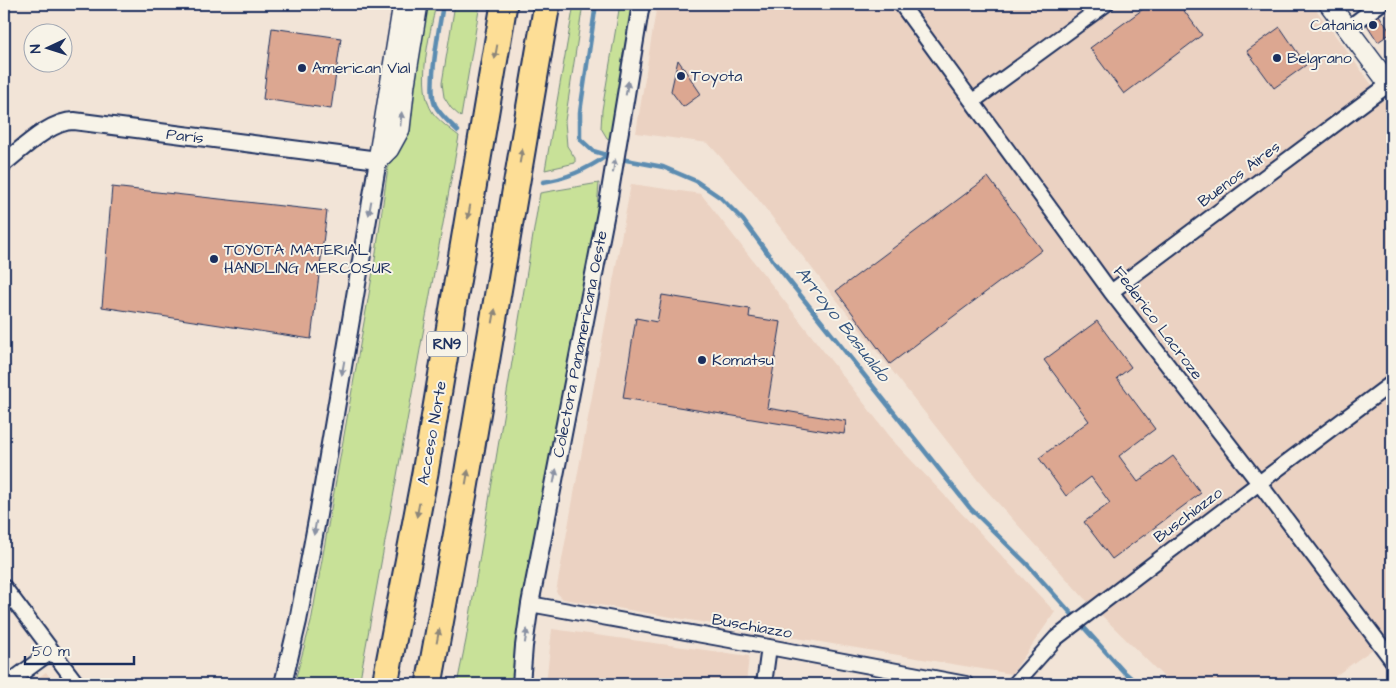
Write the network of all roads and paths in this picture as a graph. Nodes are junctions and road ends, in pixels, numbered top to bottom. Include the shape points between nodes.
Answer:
1 (403, 4) edge
2 (418, 4) edge
3 (504, 4) edge
4 (547, 4) edge
5 (641, 4) edge
6 (901, 4) edge
7 (1106, 4) edge
8 (1329, 4) edge
9 (1380, 4) edge
10 (1348, 28) junction
11 (1391, 86) edge
12 (973, 101) junction
13 (378, 160) junction
14 (4, 163) edge
15 (1111, 292) junction
16 (1392, 384) edge
17 (1258, 483) junction
18 (4, 587) edge
19 (530, 604) junction
20 (768, 647) junction
21 (52, 651) junction
22 (1392, 660) edge
23 (7, 684) edge
24 (77, 684) edge
25 (283, 684) edge
26 (385, 684) edge
27 (429, 684) edge
28 (521, 684) edge
29 (764, 684) edge
30 (966, 684) edge
31 (1015, 684) edge

1 - 13 main road
13 -> 2 main road via 389,149 400,129
3 -> 26 highway, Acceso Norte / RN9 via 425,473
27 -> 4 highway, RN9
19 -> 5 street, Colectora Panamericana Oeste via 609,197
6 - 12 street, Federico Lacroze
7 - 12 street
8 - 10 main road
9 - 10 street
10 - 11 main road
11 - 15 street, Buenos Aires
12 - 15 street, Federico Lacroze
13 - 14 street, París via 67,121 50,128
13 -> 25 street via 318,515
15 - 17 street, Federico Lacroze
16 - 17 street, Buschiazzo
17 - 22 street, Federico Lacroze
17 - 31 street, Buschiazzo via 1056,638
18 - 21 street
19 - 20 street, Buschiazzo
28 -> 19 street, Colectora Panamericana Oeste
20 - 29 street
20 - 30 street, Buschiazzo
21 - 23 street
21 - 24 street

